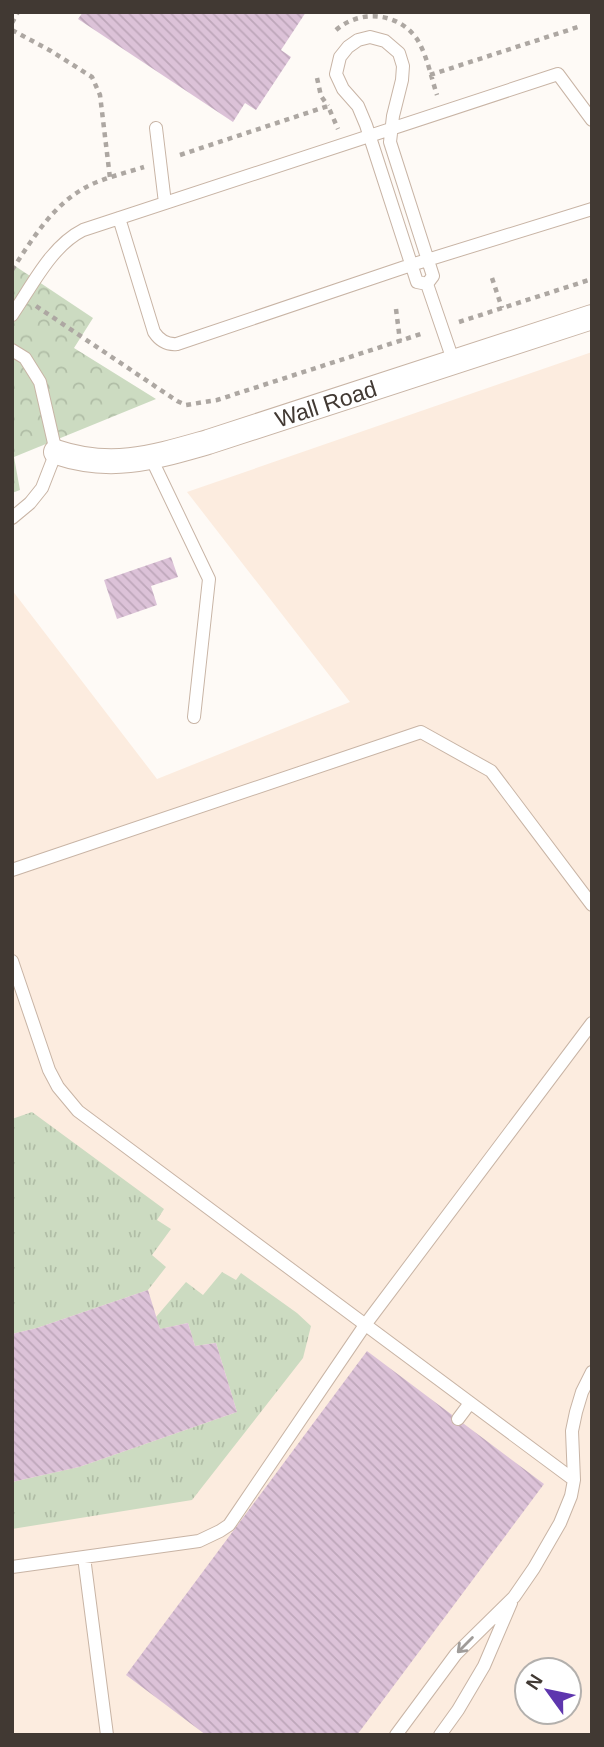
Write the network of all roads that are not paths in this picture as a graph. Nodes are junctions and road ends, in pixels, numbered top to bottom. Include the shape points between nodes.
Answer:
1 (592, 120) edge
2 (156, 128) dead end
3 (391, 130) junction
4 (370, 136) junction
5 (165, 203) junction
6 (592, 209) edge
7 (119, 218) junction
8 (428, 260) junction
9 (411, 265) junction
10 (427, 284) junction
11 (12, 315) edge
12 (592, 317) edge
13 (12, 350) edge
14 (454, 363) junction
15 (56, 452) junction
16 (151, 458) junction
17 (12, 518) edge
18 (194, 717) dead end
19 (12, 870) edge
20 (592, 905) edge
21 (12, 961) edge
22 (592, 1023) edge
23 (365, 1325) junction
24 (592, 1372) edge
25 (471, 1403) junction
26 (458, 1419) dead end
27 (574, 1480) junction
28 (84, 1557) junction
29 (12, 1567) edge
30 (514, 1597) junction
31 (458, 1710) junction
32 (107, 1735) edge
33 (396, 1735) edge
34 (440, 1735) edge
35 (449, 1735) edge

1 - 3 lane via 558,74
2 - 5 lane
3 - 4 lane
3 - 4 lane via 402,80 399,53 385,41 358,40 340,57 336,74 358,106
3 - 8 lane via 390,142
4 - 5 lane
4 - 9 lane
5 - 7 lane
6 - 8 lane
7 - 9 lane via 155,332 171,345
7 - 11 lane via 83,230 63,243
8 - 9 lane
8 - 10 lane via 433,276
9 - 10 lane via 417,282
10 - 14 lane
12 - 14 street, Wall Road
13 - 15 lane via 24,358 40,382
14 - 16 street, Wall Road
15 - 16 street, Wall Road via 106,462
15 - 17 lane via 42,488
16 - 18 lane via 209,579
19 - 20 lane via 422,732 491,771
21 - 23 lane via 49,1070 78,1111
22 - 23 lane
23 - 25 lane
23 - 28 lane via 229,1525 199,1541
24 - 27 lane via 572,1431
25 - 26 lane
25 - 27 lane
27 - 30 lane via 560,1523
28 - 29 lane
28 - 32 lane
30 - 31 lane via 484,1667
30 -> 33 lane via 456,1654
31 - 34 lane
31 - 35 lane

